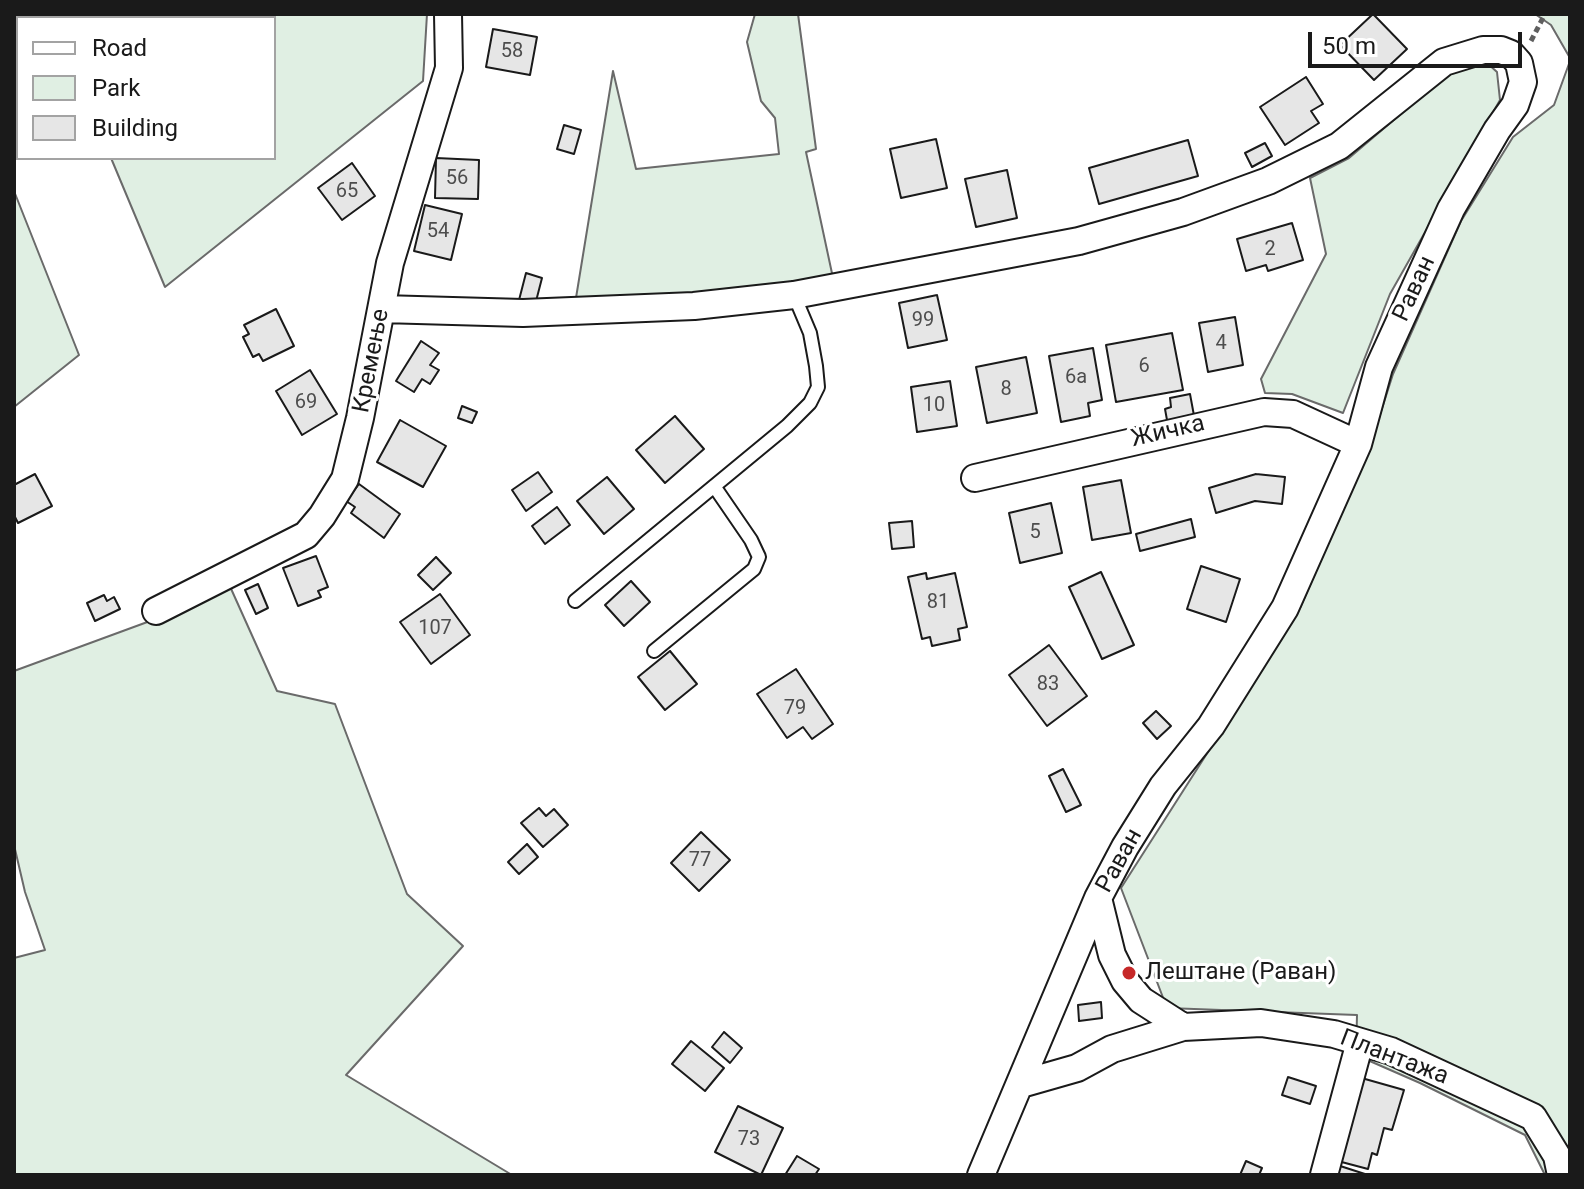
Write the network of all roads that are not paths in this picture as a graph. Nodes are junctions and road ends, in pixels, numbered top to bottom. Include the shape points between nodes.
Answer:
1 (448, 14) edge
2 (794, 295) junction
3 (382, 309) junction
4 (1358, 444) junction
5 (975, 478) dead end
6 (714, 486) junction
7 (575, 601) dead end
8 (156, 611) dead end
9 (654, 651) dead end
10 (1098, 898) junction
11 (1183, 1027) junction
12 (1360, 1042) junction
13 (1021, 1084) junction
14 (981, 1175) edge
15 (1324, 1175) edge
16 (1561, 1175) edge

1 - 3 street, Кремење via 449,68 390,263
2 - 3 street via 694,306 523,313
2 - 4 street, Раван via 1079,241 1197,207 1268,181 1339,146 1444,62 1501,50 1519,63 1523,82 1515,105 1451,209 1379,367
2 - 6 lane via 810,333 818,387 787,426
3 - 8 street, Кремење via 345,479 322,516 306,535
4 - 5 street, Жичка via 1293,414 1264,412
4 - 10 street, Раван via 1285,608 1211,726 1163,786
6 - 7 lane
6 - 9 lane via 759,557 754,569
10 - 11 street via 1112,955 1125,981 1141,1000
10 - 13 street, Раван
11 - 12 street, Плантажа via 1261,1023
11 - 13 street, Плантажа
12 - 15 street
12 - 16 street, Плантажа via 1391,1051 1533,1117 1557,1156
13 - 14 street, Раван

